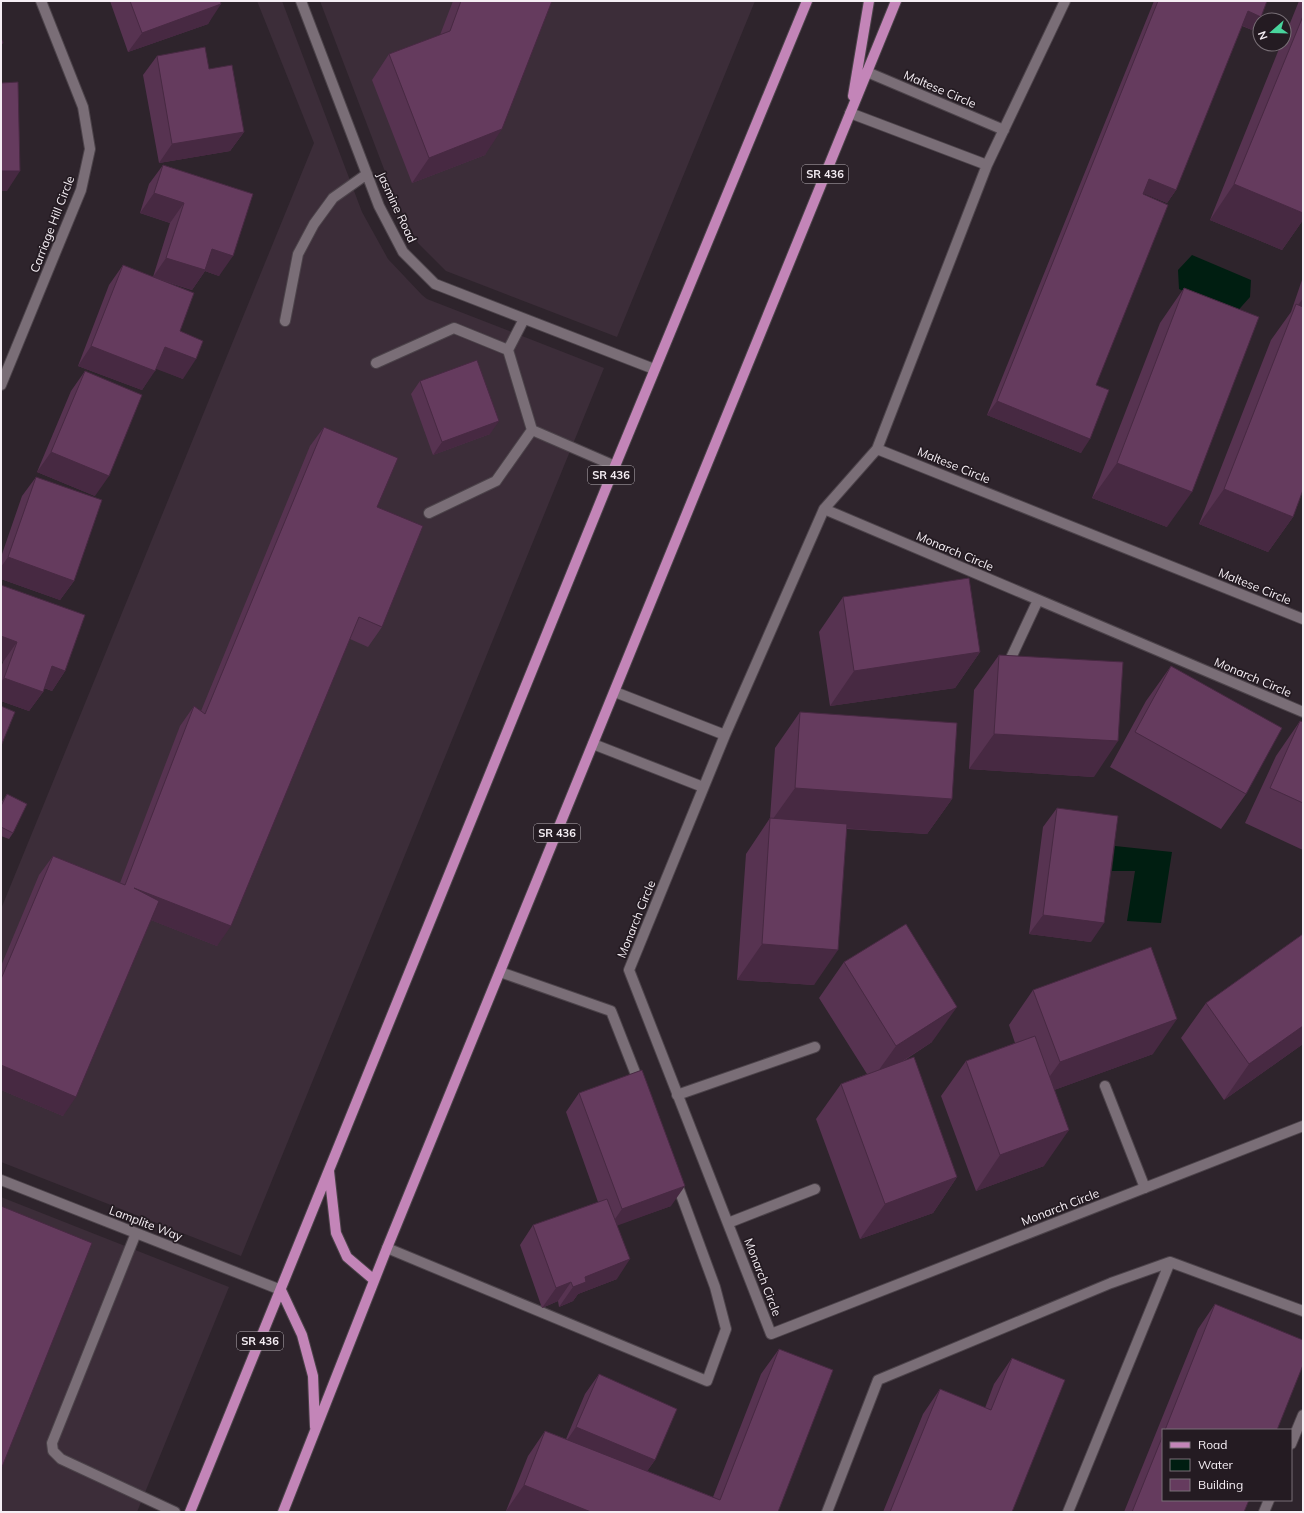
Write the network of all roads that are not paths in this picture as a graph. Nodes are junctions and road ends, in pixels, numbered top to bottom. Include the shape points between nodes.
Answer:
1 (40, 1) edge
2 (301, 1) edge
3 (807, 1) edge
4 (869, 1) edge
5 (896, 1) edge
6 (1065, 1) edge
7 (867, 72) junction
8 (850, 113) junction
9 (1004, 130) junction
10 (987, 166) junction
11 (367, 174) junction
12 (524, 319) junction
13 (285, 321) dead end
14 (508, 350) junction
15 (376, 363) dead end
16 (654, 369) junction
17 (1, 385) edge
18 (532, 430) junction
19 (877, 448) junction
20 (614, 466) junction
21 (824, 509) junction
22 (428, 513) dead end
23 (1038, 600) junction
24 (1303, 619) edge
25 (1010, 660) edge
26 (615, 692) junction
27 (1303, 712) edge
28 (725, 735) junction
29 (593, 744) junction
30 (703, 787) junction
31 (500, 972) junction
32 (815, 1047) dead end
33 (1105, 1086) dead end
34 (642, 1092) edge
35 (677, 1095) junction
36 (1303, 1126) edge
37 (329, 1169) junction
38 (672, 1171) edge
39 (1, 1180) edge
40 (1145, 1188) junction
41 (815, 1189) dead end
42 (728, 1223) junction
43 (136, 1233) junction
44 (387, 1248) junction
45 (1170, 1262) junction
46 (374, 1280) junction
47 (281, 1290) junction
48 (1303, 1311) edge
49 (1303, 1415) edge
50 (316, 1431) junction
51 (1292, 1442) edge
52 (1268, 1501) edge
53 (175, 1512) edge
54 (190, 1512) edge
55 (283, 1512) edge
56 (827, 1512) edge
57 (1068, 1512) edge
58 (1264, 1512) edge

1 - 17 street, Carriage Hill Circle via 83,107 90,149 81,190
2 - 11 street, Jasmine Road
3 - 16 main road, SR 436
4 - 8 main road
5 - 7 main road, SR 436
6 - 9 street
7 - 8 main road, SR 436
7 - 9 street, Maltese Circle
8 - 10 street
8 - 26 main road, SR 436
9 - 10 street
10 - 19 street
11 - 12 street, Jasmine Road via 379,206 403,252 435,284
11 - 13 street via 333,198 314,224 298,254
12 - 14 street
12 - 16 street, Jasmine Road
14 - 15 street via 454,328
14 - 18 street
16 - 20 main road, SR 436
18 - 20 street
18 - 22 street via 496,481
19 - 21 street
19 - 24 street, Maltese Circle
20 - 37 main road, SR 436
21 - 23 street, Monarch Circle
21 - 28 street, Monarch Circle
23 - 25 street
23 - 27 street, Monarch Circle
26 - 28 street
26 - 29 main road, SR 436
28 - 30 street, Monarch Circle
29 - 30 street
29 - 31 main road, SR 436
30 - 35 street, Monarch Circle via 629,970
31 - 34 street via 611,1011
31 - 44 main road, SR 436
32 - 35 street
33 - 40 street
35 - 42 street, Monarch Circle
36 - 40 street, Monarch Circle
37 - 46 main road via 336,1233 347,1256
37 - 47 main road, SR 436
38 - 44 street via 716,1287 726,1329 707,1381
39 - 43 street, Lamplite Way
40 - 42 street, Monarch Circle via 771,1334
41 - 42 street
43 - 47 street, Lamplite Way
43 - 53 street via 52,1443 54,1451 62,1459
44 - 46 main road, SR 436
45 - 48 street
45 - 56 street via 1111,1283 878,1380
45 - 57 street
46 - 50 main road, SR 436
47 - 50 main road via 302,1335 313,1376
47 - 54 main road, SR 436
49 - 51 street
50 - 55 main road, SR 436
52 - 58 street

